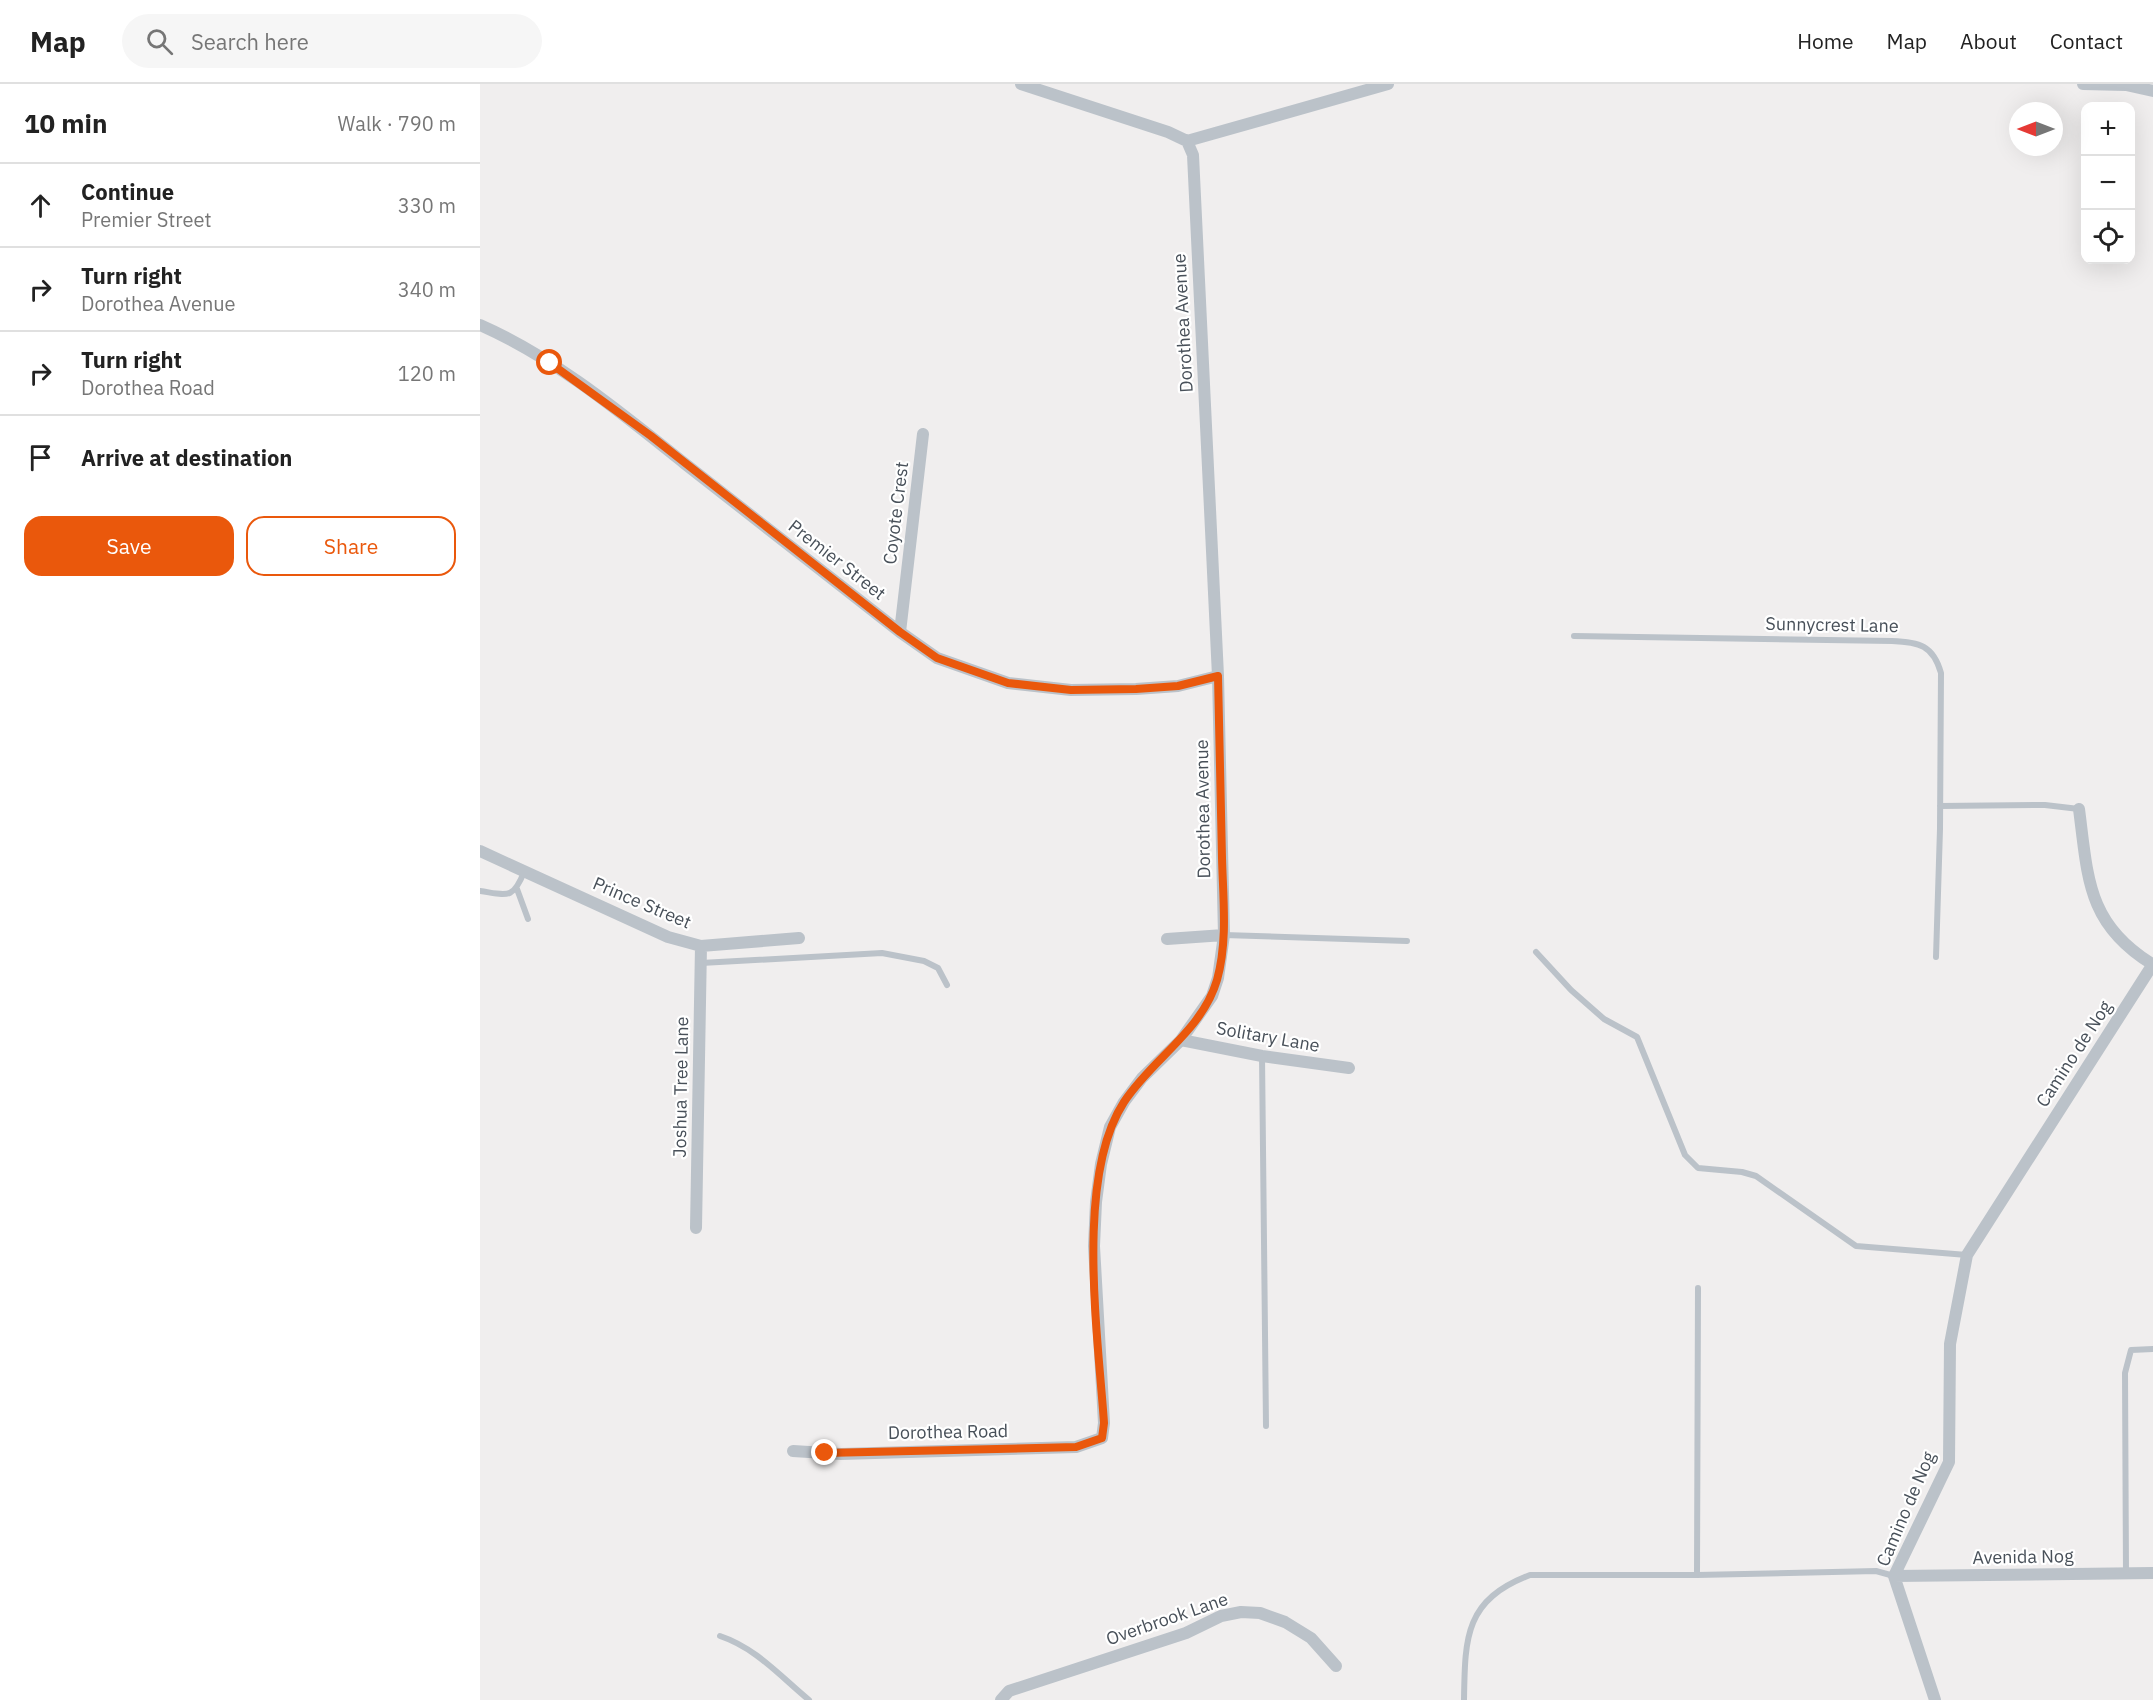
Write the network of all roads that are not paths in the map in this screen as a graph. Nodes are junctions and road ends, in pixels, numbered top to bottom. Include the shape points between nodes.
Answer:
1 (1021, 84) edge
2 (1388, 84) edge
3 (2083, 84) edge
4 (2153, 91) edge
5 (1187, 141) junction
6 (480, 325) edge
7 (923, 434) dead end
8 (900, 632) junction
9 (1574, 636) dead end
10 (1218, 676) junction
11 (1940, 806) junction
12 (2079, 809) joint
13 (480, 851) edge
14 (524, 871) junction
15 (517, 889) junction
16 (480, 891) edge
17 (528, 919) dead end
18 (1224, 935) junction
19 (799, 938) dead end
20 (1167, 939) dead end
21 (1407, 941) dead end
22 (701, 946) junction
23 (1536, 952) dead end
24 (1936, 957) dead end
25 (701, 963) junction
26 (2153, 964) edge
27 (947, 985) dead end
28 (1181, 1040) junction
29 (1262, 1056) junction
30 (1349, 1068) dead end
31 (696, 1228) dead end
32 (1967, 1255) junction
33 (1698, 1288) dead end
34 (2153, 1349) edge
35 (1266, 1426) dead end
36 (1102, 1438) joint
37 (793, 1451) dead end
38 (2126, 1573) junction
39 (2153, 1573) edge
40 (1697, 1575) junction
41 (1894, 1576) junction
42 (720, 1636) dead end
43 (1336, 1666) dead end
44 (809, 1700) edge
45 (1001, 1700) edge
46 (1464, 1700) edge
47 (1935, 1700) edge

1 - 5 street
2 - 5 street
3 - 4 street via 2126,85
5 - 10 street, Dorothea Avenue via 1193,156
6 - 8 street, Premier Street via 569,376
7 - 8 street, Coyote Crest
8 - 10 street, Premier Street via 937,658 1008,683 1071,690 1136,689 1178,686
9 - 11 lane, Sunnycrest Lane via 1892,641 1928,648 1941,673
10 - 18 street, Dorothea Avenue
11 - 12 lane via 2044,805
11 - 24 lane, Sunnycrest Lane
12 - 26 street via 2089,885 2097,907 2110,929
13 - 14 street, Prince Street
14 - 15 lane
14 - 22 street, Prince Street via 668,937
15 - 16 lane via 504,894
15 - 17 lane
18 - 20 street
18 - 21 lane
18 - 28 street, Dorothea Avenue via 1212,996
19 - 22 street, Prince Street
22 - 25 street, Joshua Tree Lane
23 - 32 lane via 1604,1019 1637,1037 1685,1155 1698,1168 1756,1176 1856,1246
25 - 27 lane via 882,953 924,961 938,968
25 - 31 street, Joshua Tree Lane
26 - 32 street, Camino de Nog
28 - 29 street, Solitary Lane
28 - 36 street, Dorothea Avenue via 1124,1102 1110,1127 1101,1164 1094,1246
29 - 30 street, Solitary Lane
29 - 35 lane
32 - 41 street, Camino de Nog via 1950,1344 1949,1462
33 - 40 lane
34 - 38 lane via 2131,1350 2125,1373
36 - 37 street, Dorothea Road via 1076,1447 841,1454
38 - 39 street, Avenida Nog
38 - 41 street, Avenida Nog
40 - 41 lane via 1876,1571
40 - 46 lane via 1530,1575 1512,1582 1480,1607 1472,1623
41 - 47 street, Camino de Nog
42 - 44 lane via 735,1641 776,1669
43 - 45 street, Overbrook Lane via 1311,1638 1285,1622 1260,1613 1240,1612 1009,1691

